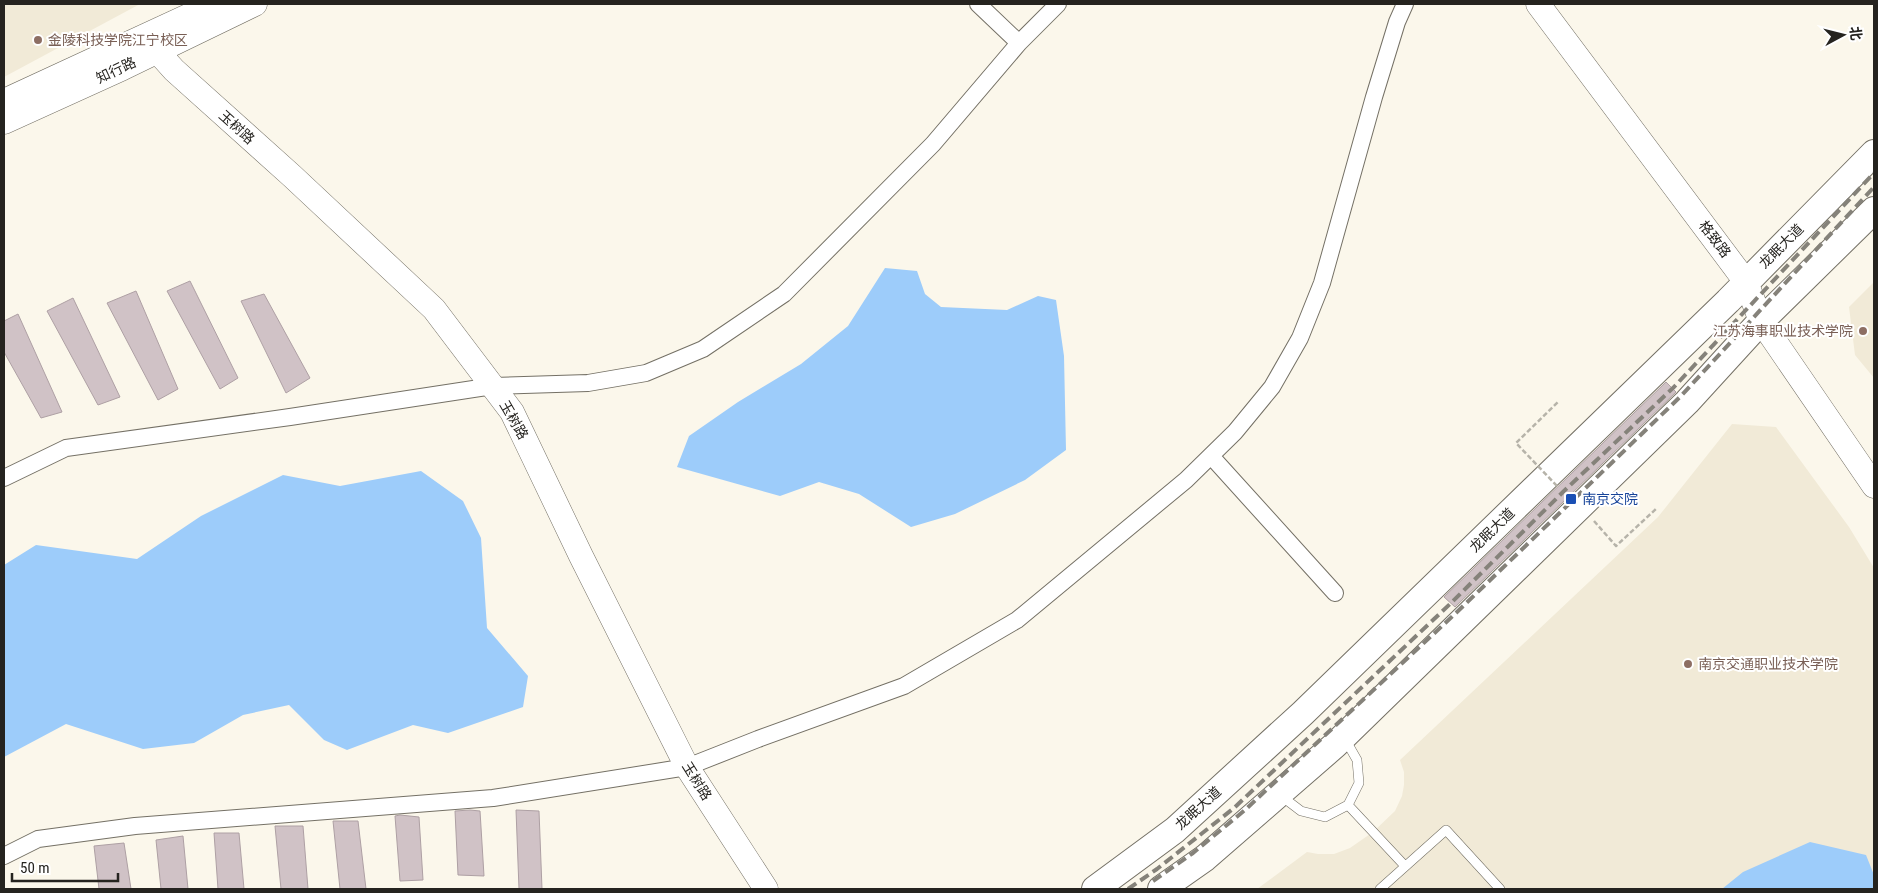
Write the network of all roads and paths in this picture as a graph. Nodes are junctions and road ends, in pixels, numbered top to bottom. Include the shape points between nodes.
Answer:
1 (214, 4) edge
2 (255, 4) edge
3 (978, 4) edge
4 (1058, 4) edge
5 (1405, 4) edge
6 (1538, 4) edge
7 (153, 43) junction
8 (1019, 43) junction
9 (4, 101) edge
10 (4, 122) edge
11 (1874, 153) edge
12 (1874, 210) edge
13 (1746, 282) junction
14 (1761, 321) junction
15 (493, 386) junction
16 (1559, 401) dead end
17 (1211, 456) junction
18 (4, 478) edge
19 (1557, 486) dead end
20 (1874, 486) edge
21 (1657, 508) dead end
22 (1592, 518) dead end
23 (1335, 593) dead end
24 (1344, 737) junction
25 (687, 767) junction
26 (1280, 794) junction
27 (1348, 805) junction
28 (4, 856) edge
29 (1405, 866) junction
30 (766, 889) edge
31 (1095, 889) edge
32 (1161, 889) edge
33 (1380, 889) edge
34 (1500, 889) edge

1 - 7 street, 知行路
2 - 7 street, 知行路
3 - 8 street
4 - 8 street
5 - 17 street via 1374,97 1322,283 1300,338 1272,387
6 - 13 street, 格致路
7 - 9 street, 知行路
7 - 10 street, 知行路
7 - 15 street, 玉树路 via 174,70 434,309
8 - 15 street via 933,144 784,294 703,349 646,373 588,383
11 - 13 main road, 龙眠大道
12 - 14 main road
13 - 14 street, 格致路
13 - 31 main road, 龙眠大道 via 1304,713 1175,830
14 - 20 street, 格致路
14 - 24 main road via 1687,402
15 - 18 street via 66,448
15 - 25 street, 玉树路 via 512,412
16 - 19 path, bridge via 1516,443
17 - 23 street
17 - 25 street via 1018,620 904,686
21 - 22 path via 1616,546
24 - 26 main road
24 - 27 lane via 1357,760 1359,783
25 - 28 street via 493,798 135,826 38,839
25 - 30 street, 玉树路
26 - 27 lane via 1301,811 1326,817
26 - 32 main road via 1205,858
27 - 29 lane
29 - 33 lane
29 - 34 lane via 1446,830

